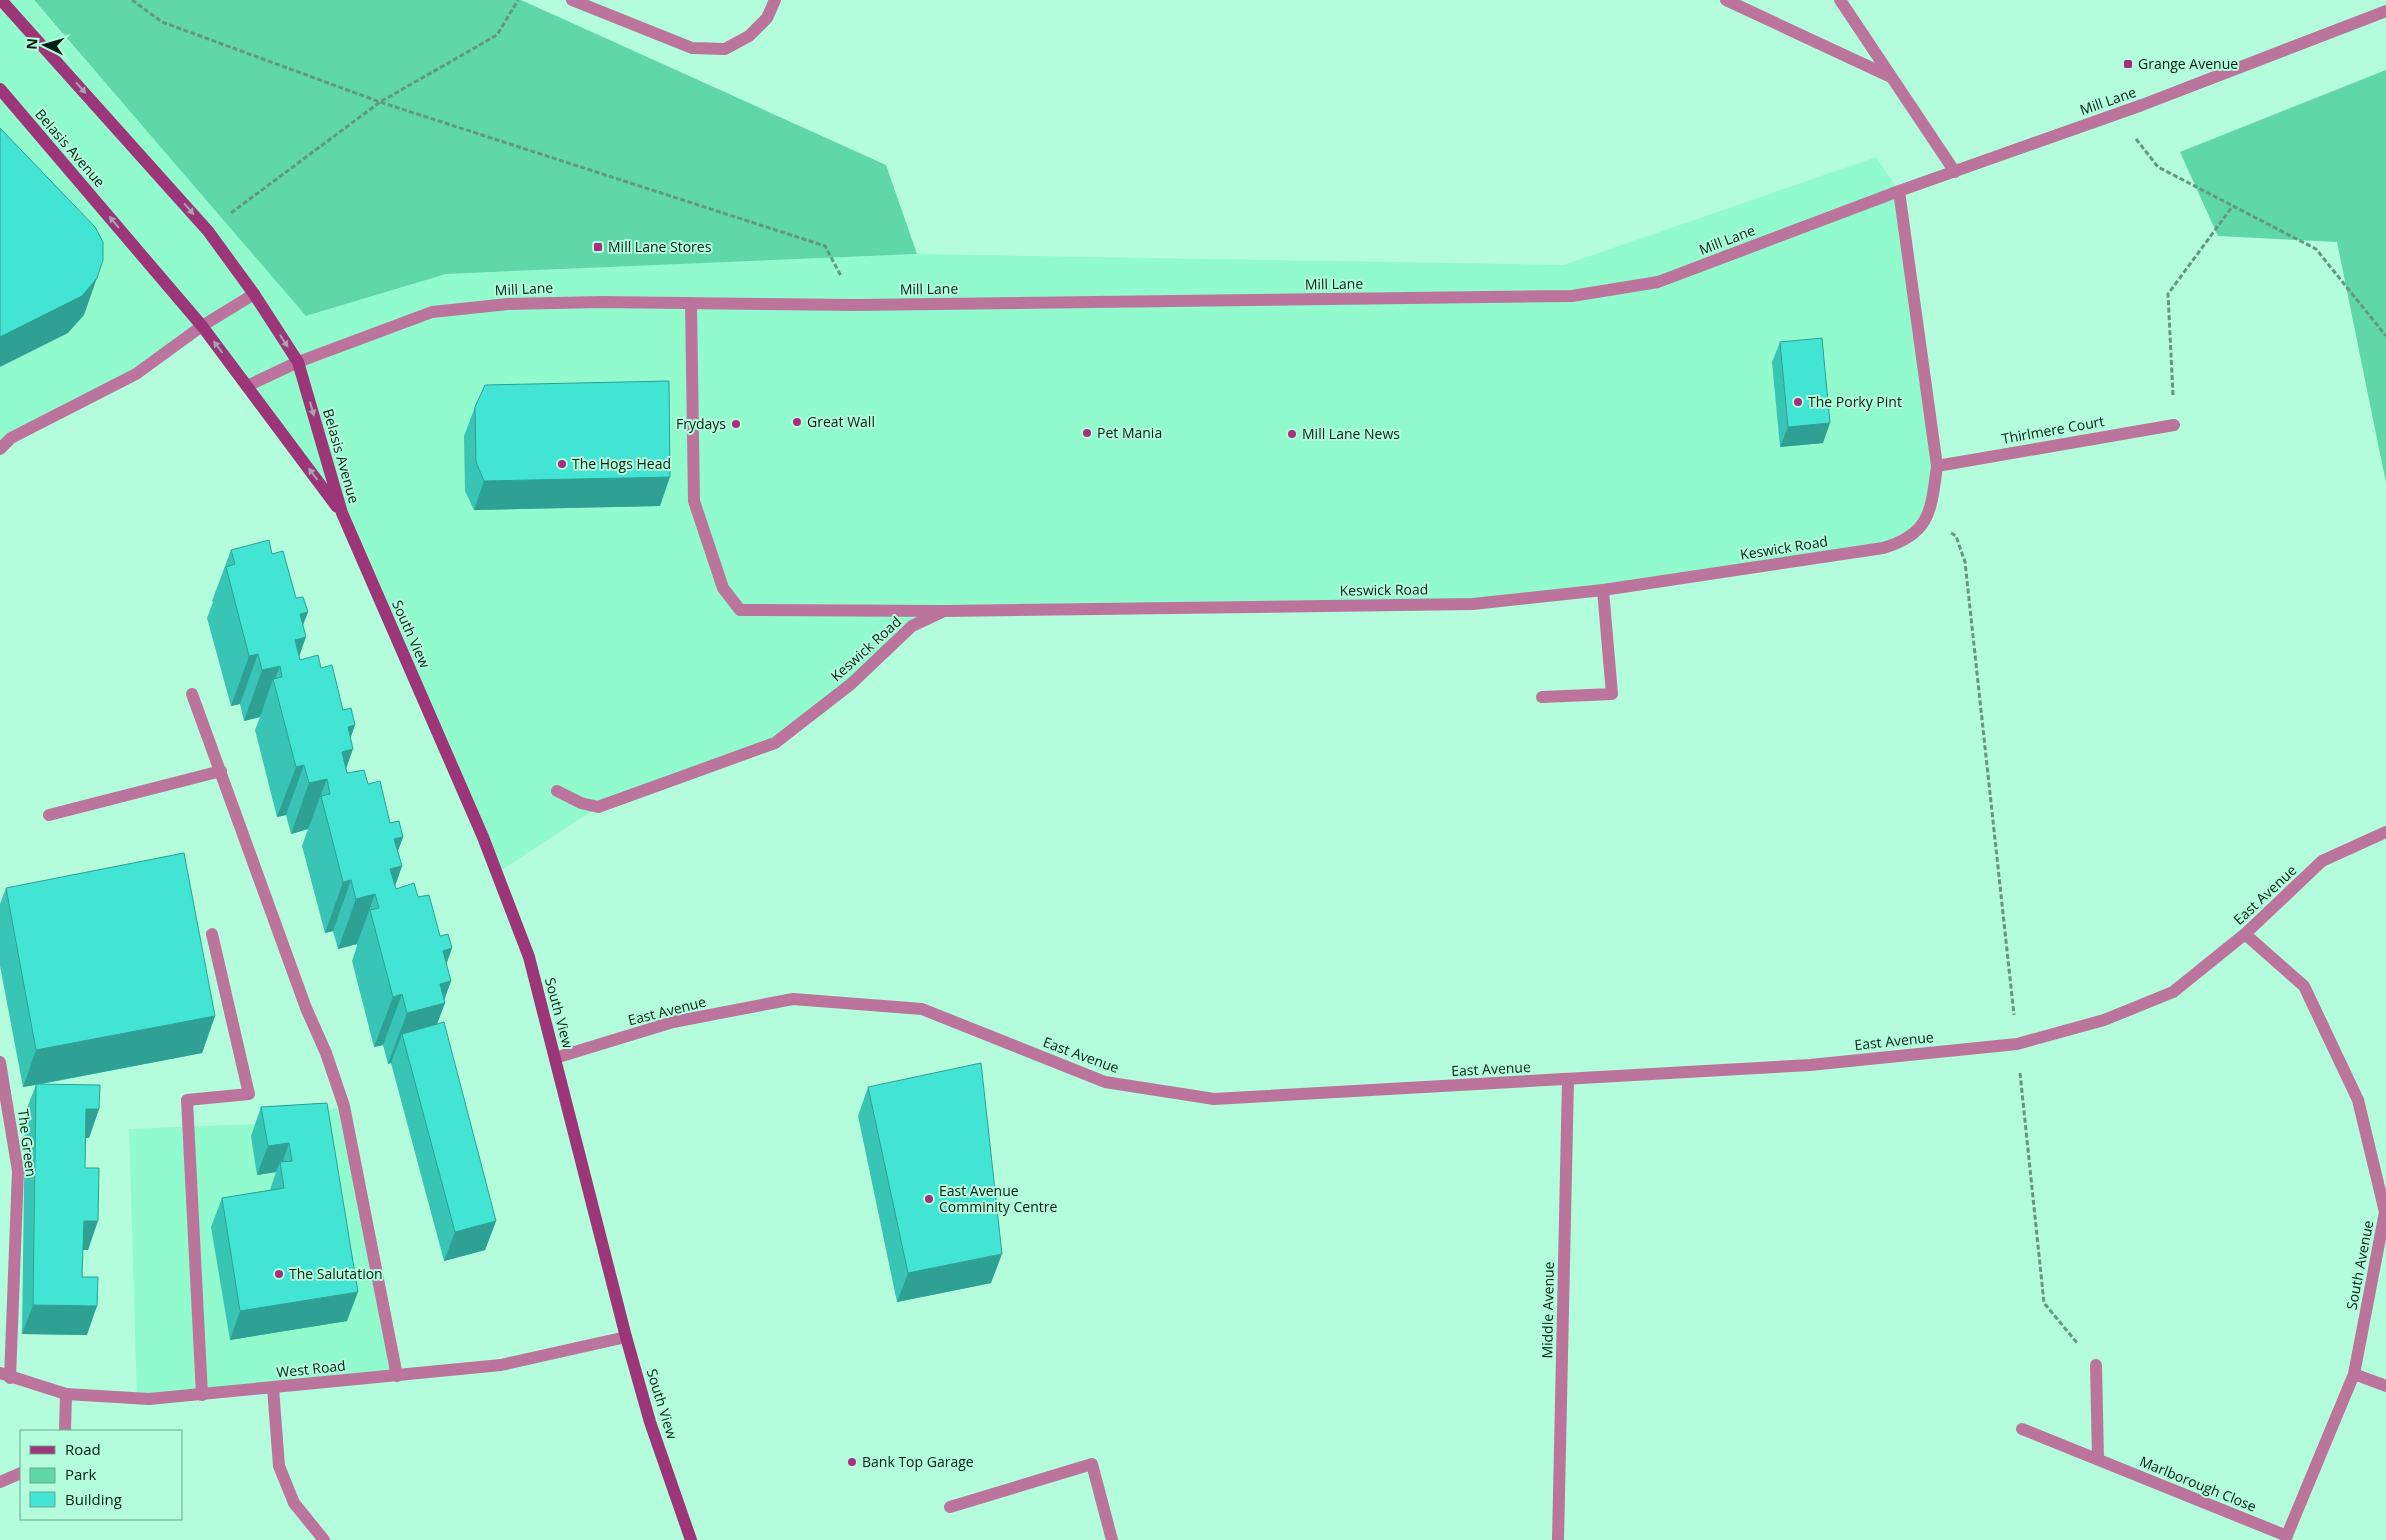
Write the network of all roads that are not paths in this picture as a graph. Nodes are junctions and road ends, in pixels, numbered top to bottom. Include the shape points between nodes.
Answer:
1 (1, 0) edge
2 (572, 0) edge
3 (774, 0) edge
4 (1726, 0) edge
5 (1840, 0) edge
6 (2386, 11) edge
7 (1892, 78) junction
8 (0, 89) edge
9 (1955, 172) junction
10 (1899, 191) junction
11 (254, 294) junction
12 (691, 303) junction
13 (202, 326) junction
14 (298, 362) junction
15 (247, 386) junction
16 (2174, 424) road end
17 (0, 448) edge
18 (1937, 466) junction
19 (342, 513) junction
20 (1603, 590) junction
21 (944, 611) junction
22 (192, 694) dead end
23 (1542, 698) dead end
24 (221, 772) junction
25 (557, 791) dead end
26 (49, 815) dead end
27 (2386, 832) edge
28 (212, 934) dead end
29 (2245, 934) junction
30 (556, 1058) junction
31 (0, 1062) edge
32 (1568, 1080) junction
33 (3, 1093) edge
34 (2386, 1212) edge
35 (626, 1337) junction
36 (2096, 1365) road end
37 (2354, 1374) junction
38 (5, 1376) edge
39 (396, 1376) junction
40 (2386, 1386) edge
41 (273, 1388) junction
42 (66, 1394) junction
43 (202, 1395) junction
44 (2022, 1428) dead end
45 (64, 1430) edge
46 (2098, 1459) junction
47 (20, 1473) edge
48 (0, 1482) edge
49 (950, 1507) dead end
50 (2286, 1538) edge
51 (324, 1540) edge
52 (691, 1540) edge
53 (1112, 1540) edge
54 (1558, 1540) edge

1 -> 11 main road, Belasis Avenue via 208,230
2 - 3 street via 692,48 725,49 749,36 767,18
4 - 7 street
5 - 7 street
6 - 9 street, Mill Lane
7 - 9 street
13 -> 8 main road, Belasis Avenue
9 - 10 street, Mill Lane
10 - 12 street, Mill Lane via 1658,282 1572,296 856,305
10 - 18 street, Keswick Road
11 - 13 street
11 -> 14 main road, Belasis Avenue
12 - 14 street, Mill Lane via 508,304 432,312
12 - 21 street via 694,501 723,588 740,610
15 -> 13 main road, Belasis Avenue
13 - 17 street via 136,374 11,438
14 - 15 street, Mill Lane
14 -> 19 main road, Belasis Avenue
19 -> 15 main road, Belasis Avenue
16 - 18 street, Thirlmere Court
18 - 20 street, Keswick Road via 1926,518 1904,542 1883,548
19 - 30 main road, South View via 483,837 529,957
20 - 21 street, Keswick Road via 1473,604
20 - 23 street via 1612,694
21 - 25 street, Keswick Road via 912,626 851,684 775,743 598,807
22 - 24 street
24 - 26 street
24 - 39 street via 344,1106
27 - 29 street, East Avenue via 2322,861
28 - 43 street via 249,1094 187,1100
29 - 32 street, East Avenue via 2173,992 2104,1020 2017,1044 1810,1065
29 - 34 street, South Avenue via 2304,986 2358,1100
30 - 32 street, East Avenue via 673,1022 793,999 922,1009 1105,1082 1214,1099
30 - 35 main road, South View
31 - 33 street, The Green
32 - 54 street, Middle Avenue
33 - 38 street, The Green via 18,1171
34 - 37 street, South Avenue
35 - 39 street, West Road via 501,1365
35 - 52 main road, South View via 650,1422
36 - 46 street
37 - 40 street
37 - 50 street, South Avenue
38 - 42 street, West Road
39 - 41 street, West Road
41 - 43 street, West Road
41 - 51 street via 279,1466 294,1503
42 - 43 street, West Road via 149,1399
42 - 45 street
44 - 46 street, Marlborough Close
46 - 50 street, Marlborough Close
47 - 48 street
49 - 53 street via 1092,1464

